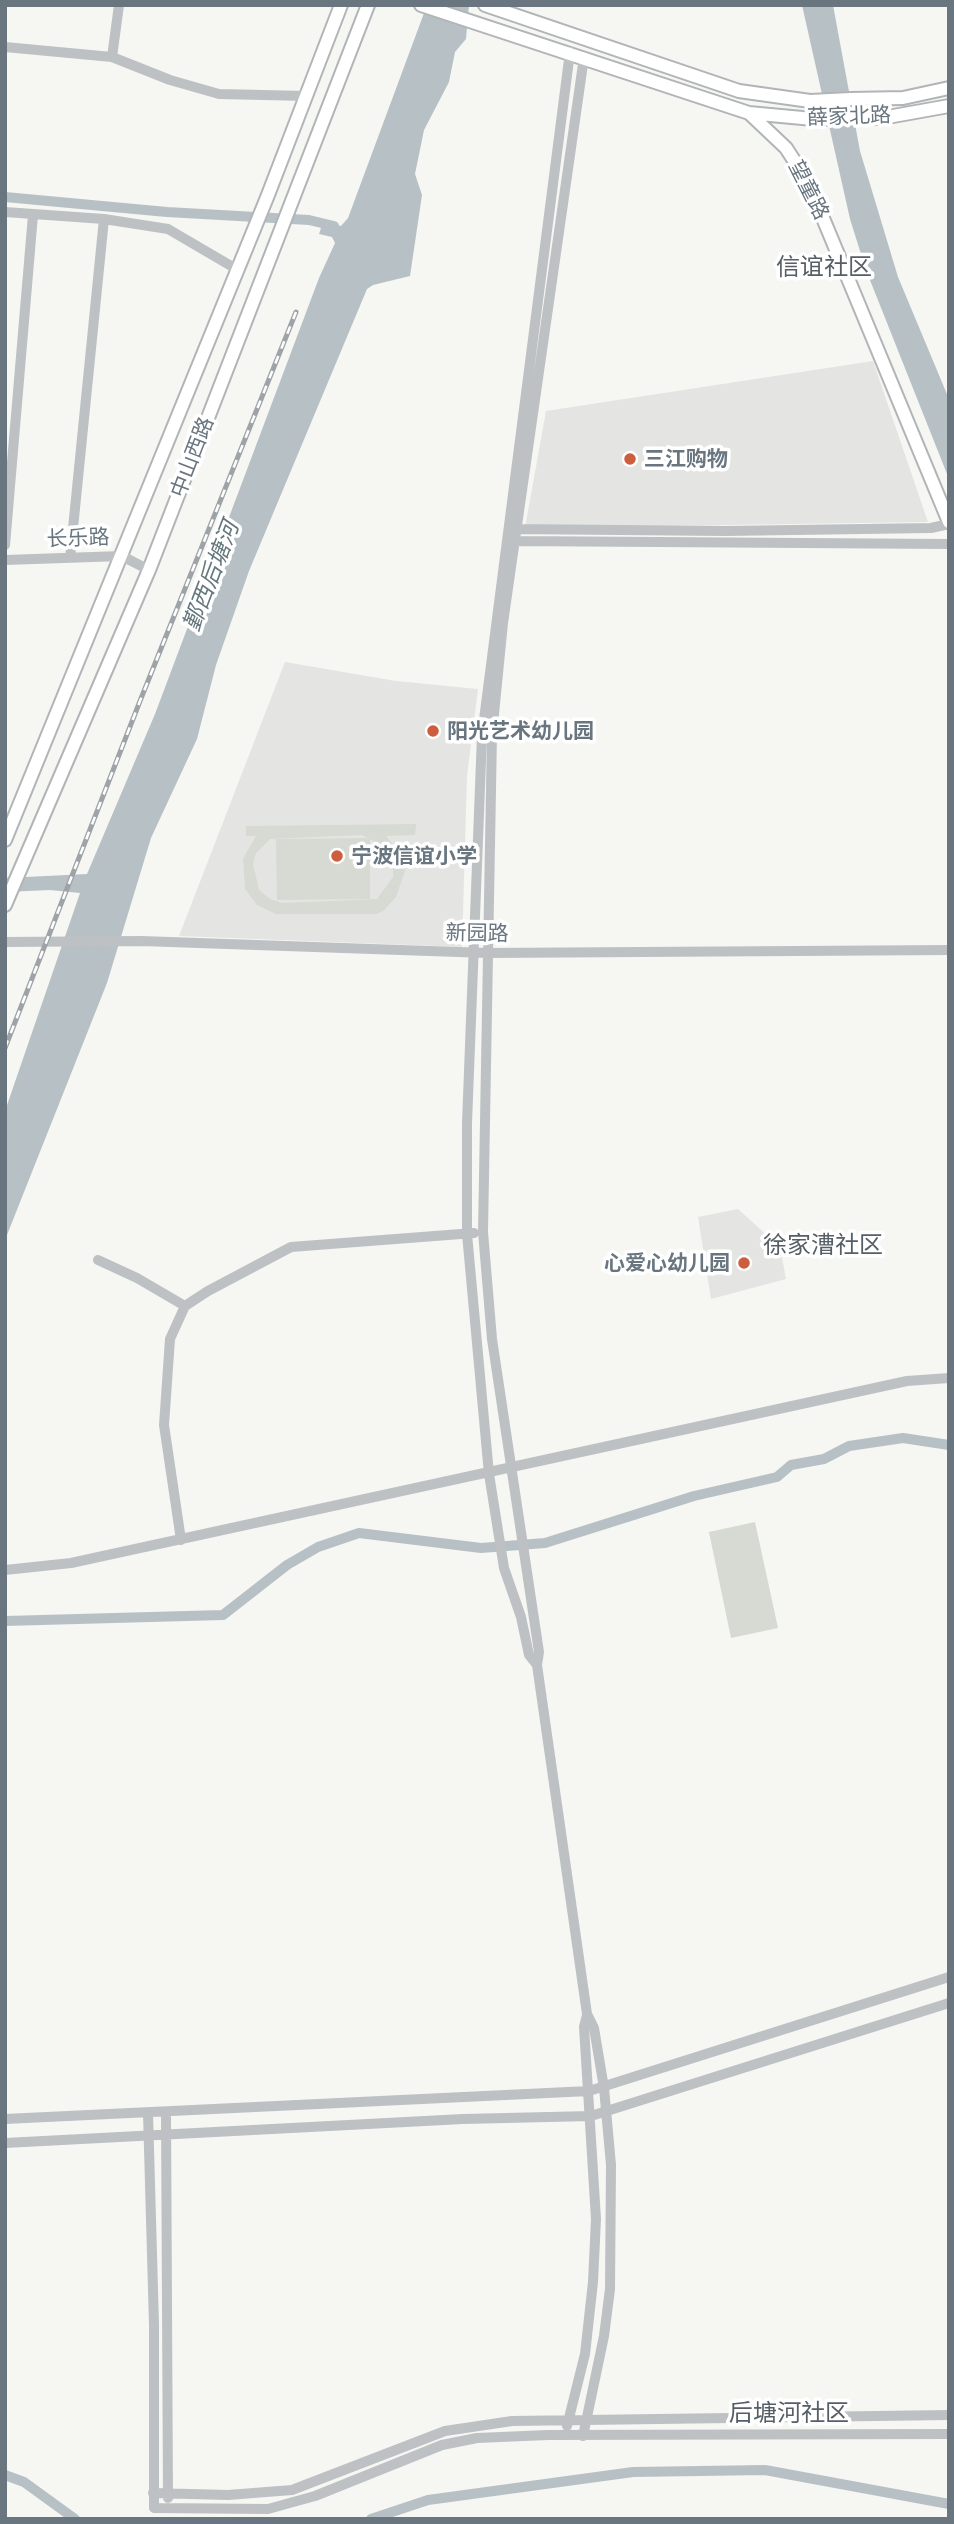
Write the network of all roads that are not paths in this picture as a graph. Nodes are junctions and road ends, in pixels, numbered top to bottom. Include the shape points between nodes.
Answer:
1 (119, 5) edge
2 (341, 5) edge
3 (368, 5) edge
4 (421, 5) edge
5 (485, 5) edge
6 (5, 47) edge
7 (570, 52) junction
8 (112, 57) junction
9 (584, 57) junction
10 (949, 88) edge
11 (307, 96) junction
12 (949, 106) edge
13 (749, 113) junction
14 (5, 212) edge
15 (33, 215) junction
16 (104, 219) junction
17 (238, 270) junction
18 (949, 523) edge
19 (512, 529) junction
20 (510, 541) junction
21 (949, 544) edge
22 (5, 545) edge
23 (122, 556) junction
24 (70, 558) junction
25 (5, 560) edge
26 (149, 570) junction
27 (5, 840) edge
28 (5, 905) edge
29 (5, 942) edge
30 (949, 950) edge
31 (471, 952) junction
32 (487, 953) junction
33 (483, 1232) junction
34 (467, 1234) junction
35 (97, 1260) dead end
36 (185, 1306) junction
37 (949, 1378) edge
38 (510, 1470) junction
39 (489, 1474) junction
40 (181, 1540) junction
41 (5, 1570) edge
42 (537, 1665) junction
43 (949, 1978) edge
44 (949, 2003) edge
45 (587, 2014) junction
46 (604, 2088) junction
47 (589, 2091) junction
48 (148, 2112) junction
49 (166, 2112) junction
50 (606, 2113) junction
51 (591, 2116) junction
52 (5, 2119) edge
53 (168, 2134) junction
54 (149, 2136) junction
55 (5, 2143) edge
56 (949, 2415) edge
57 (568, 2421) junction
58 (587, 2421) junction
59 (949, 2434) edge
60 (565, 2435) junction
61 (583, 2436) junction
62 (153, 2493) junction
63 (168, 2493) junction
64 (168, 2508) junction

1 - 8 street
2 - 11 main road, 中山西路
3 - 26 main road, 中山西路
4 - 7 main road, 望童路
5 - 10 main road, 薛家北路, bridge via 739,91 810,101 903,98
6 - 8 street
7 - 9 main road, 望童路
7 - 19 street
8 - 11 street via 219,94
9 - 13 main road, 望童路
9 - 19 street
11 - 17 main road, 中山西路
12 - 13 main road, 薛家北路, bridge via 881,118 813,119
13 - 18 main road, 望童路 via 786,148 808,182
14 - 15 street
15 - 16 street
15 - 22 street
16 - 17 street via 168,229
16 - 24 street
17 - 23 main road, 中山西路
18 - 19 street via 931,528 725,531
19 - 20 street
20 - 21 street
20 - 31 street via 482,735
20 - 32 street via 492,734
23 - 24 street, 长乐路
23 - 26 street, 长乐路
23 - 27 main road, 中山西路
24 - 25 street, 长乐路
26 - 28 main road, 中山西路
29 - 31 street, 新园路 via 141,940
30 - 32 street, 新园路
31 - 32 street, 新园路
31 - 34 street
32 - 33 street
33 - 34 street
33 - 38 street
34 - 36 street via 291,1247
34 - 39 street
35 - 36 street
36 - 40 street via 170,1339 164,1425
37 - 38 street via 907,1381
38 - 39 street
38 - 42 street via 539,1652
39 - 40 street
39 - 42 street via 504,1568 529,1655
40 - 41 street via 71,1563
42 - 45 street
43 - 46 street
44 - 50 street
45 - 46 street via 594,2028
45 - 47 street
46 - 47 street
46 - 50 street
47 - 49 street
47 - 51 street
48 - 49 street
48 - 52 street
48 - 54 street
49 - 53 street
50 - 51 street
50 - 58 street via 611,2165 610,2278
51 - 53 street
51 - 57 street via 596,2219 593,2282 585,2354
53 - 54 street
53 - 63 street
54 - 55 street
54 - 62 street
56 - 58 street
57 - 58 street
57 - 60 street
57 - 63 street via 512,2421 445,2431 317,2482 271,2494
58 - 61 street
59 - 61 street
60 - 61 street
60 - 64 street via 499,2436 442,2445 314,2496 268,2509
62 - 63 street
62 - 64 street via 153,2508
63 - 64 street

